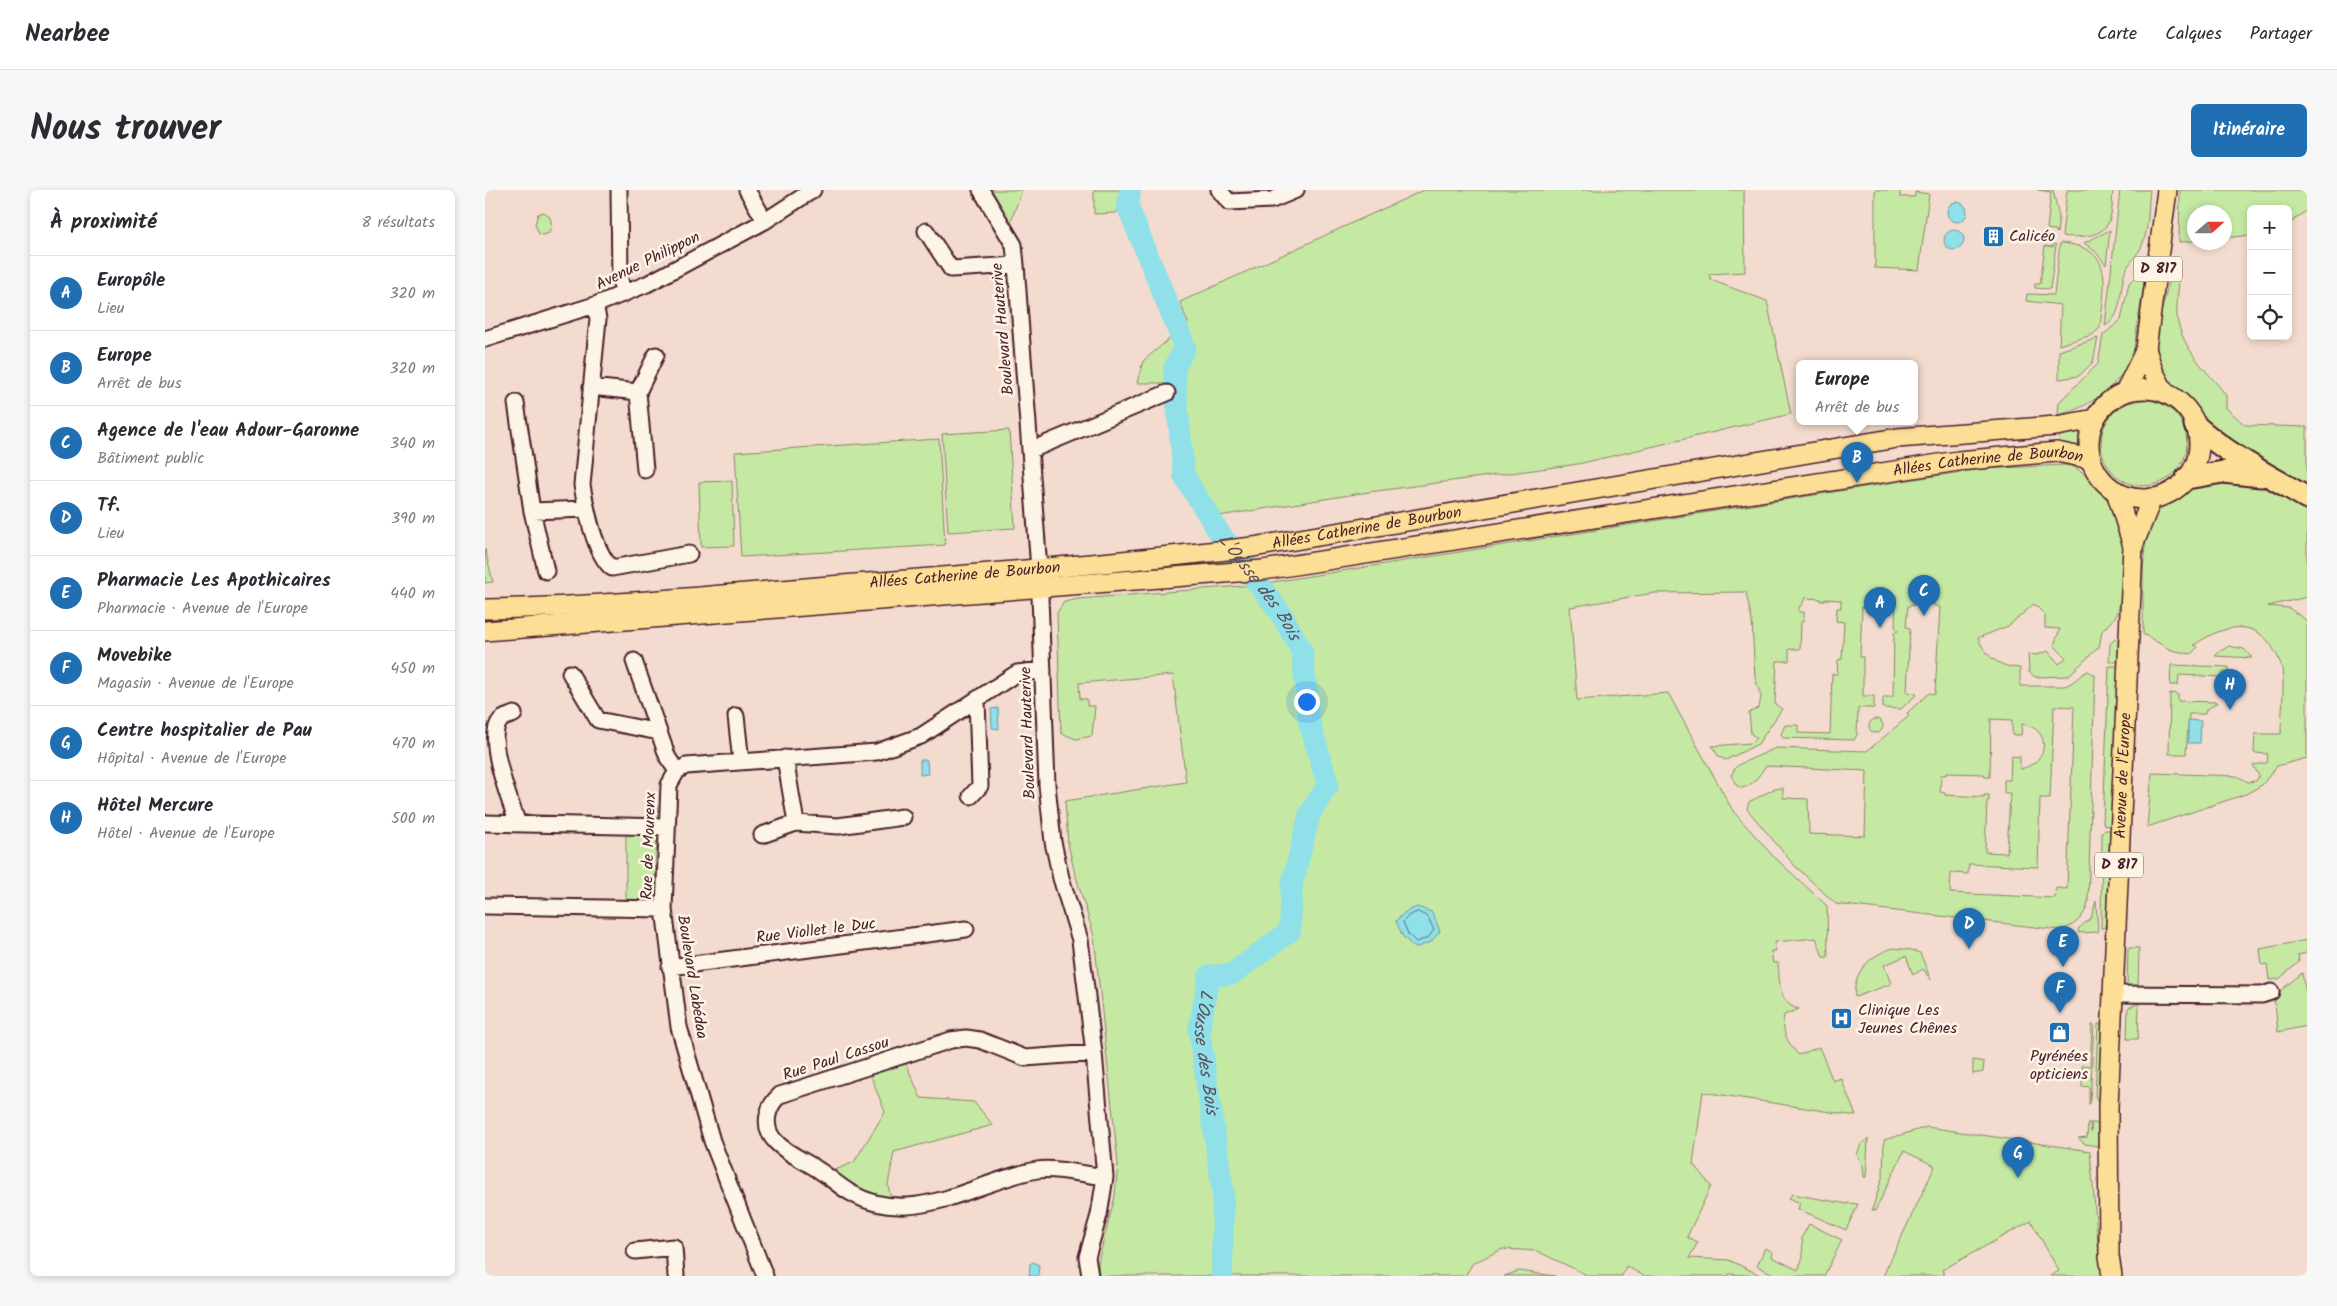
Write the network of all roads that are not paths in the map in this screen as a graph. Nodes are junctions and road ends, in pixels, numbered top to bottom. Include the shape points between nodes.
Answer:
1 (619, 190) edge
2 (747, 190) edge
3 (813, 190) edge
4 (981, 190) edge
5 (1219, 190) edge
6 (1296, 190) edge
7 (2167, 190) edge
8 (765, 221) junction
9 (926, 232) dead end
10 (1016, 265) junction
11 (624, 294) junction
12 (595, 305) junction
13 (485, 339) edge
14 (2146, 349) junction
15 (656, 355) dead end
16 (591, 387) junction
17 (639, 392) junction
18 (2125, 392) junction
19 (1167, 393) dead end
20 (2165, 393) junction
21 (516, 403) dead end
22 (2095, 419) junction
23 (2195, 426) junction
24 (1031, 450) junction
25 (2091, 459) junction
26 (645, 470) dead end
27 (2268, 477) junction
28 (2187, 478) junction
29 (2116, 491) junction
30 (2152, 498) junction
31 (2307, 498) edge
32 (586, 509) junction
33 (532, 511) junction
34 (2133, 546) junction
35 (689, 554) dead end
36 (546, 571) dead end
37 (1039, 578) junction
38 (485, 609) edge
39 (485, 631) edge
40 (635, 661) dead end
41 (1043, 670) junction
42 (571, 673) dead end
43 (977, 700) junction
44 (514, 714) dead end
45 (736, 716) dead end
46 (659, 732) junction
47 (785, 758) junction
48 (741, 762) junction
49 (677, 771) junction
50 (971, 796) dead end
51 (903, 817) dead end
52 (485, 823) edge
53 (795, 823) junction
54 (518, 824) junction
55 (667, 827) junction
56 (762, 835) dead end
57 (485, 906) edge
58 (664, 909) junction
59 (966, 929) dead end
60 (670, 967) junction
61 (2271, 992) dead end
62 (2113, 994) junction
63 (1094, 1053) junction
64 (1105, 1177) junction
65 (2107, 1183) junction
66 (635, 1252) dead end
67 (676, 1276) edge
68 (765, 1276) edge
69 (1090, 1276) edge
70 (2112, 1276) edge
71 (2124, 1276) edge

1 - 11 street via 620,280
2 - 8 street
3 - 8 street, Avenue Philippon
4 - 10 street, Boulevard Hauterive via 1014,245
5 - 6 street via 1229,202 1272,200
7 - 14 main road, D 817
8 - 11 street, Avenue Philippon
9 - 10 street via 951,270
10 - 24 street, Boulevard Hauterive
11 - 12 street, Avenue Philippon
12 - 13 street, Avenue Philippon
12 - 16 street via 598,319
14 - 18 main road, D 817
14 - 20 main road, D 817
15 - 17 street
16 - 17 street
16 - 32 street via 582,485
17 - 26 street
18 - 20 main road via 2145,389
18 - 22 main road via 2106,404
19 - 24 street
20 - 23 main road via 2186,409
21 - 33 street
22 - 25 main road via 2089,435
22 - 37 main road, Allées Catherine de Bourbon via 2056,426 1897,438 1253,547
23 - 27 highway via 2227,452
23 - 28 main road via 2197,453
24 - 37 street, Boulevard Hauterive
25 - 29 main road via 2097,473
25 - 37 main road, Allées Catherine de Bourbon via 2057,452 1958,460 1263,570 1067,586
27 - 28 highway via 2223,472
27 - 31 highway
28 - 30 main road via 2173,490
29 - 30 main road via 2133,498
29 - 34 main road, Avenue de l'Europe / D 817
30 - 34 main road, Avenue de l'Europe / D 817
32 - 33 street
32 - 35 street via 604,562 612,568
33 - 36 street
34 - 62 main road, Avenue de l'Europe / D 817
37 - 38 main road, Allées Catherine de Bourbon via 566,608
37 - 39 main road, Allées Catherine de Bourbon
37 - 41 street, Boulevard Hauterive
40 - 46 street
41 - 43 street via 1017,673
41 - 63 street, Boulevard Hauterive via 1047,785 1053,842 1080,940
42 - 46 street via 598,720
43 - 47 street via 921,736 877,752
43 - 50 street via 979,786
44 - 54 street via 498,725 496,756
45 - 48 street
46 - 49 street via 668,758
47 - 48 street
47 - 53 street
48 - 49 street via 686,766
49 - 55 street, Rue de Mourenx via 669,785
51 - 53 street via 838,826
52 - 54 street
53 - 56 street
54 - 55 street
55 - 58 street, Rue de Mourenx
57 - 58 street, Boulevard Labédaa
58 - 60 street, Boulevard Labédaa
59 - 60 street, Rue Viollet le Duc
60 - 68 street, Boulevard Labédaa via 679,1027 712,1141
61 - 62 street via 2263,995
62 - 65 main road, Avenue de l'Europe / D 817
63 - 64 street, Boulevard Hauterive
63 - 64 street, Rue Paul Cassou via 1025,1058 979,1040 951,1040 780,1096 771,1107 767,1122 771,1136 784,1148 852,1194 892,1206 937,1202 1037,1170
64 - 69 street, Boulevard Hauterive via 1087,1257
65 - 70 main road, Avenue de l'Europe / D 817
65 - 71 main road, Avenue de l'Europe / D 817
66 - 67 street via 674,1247

